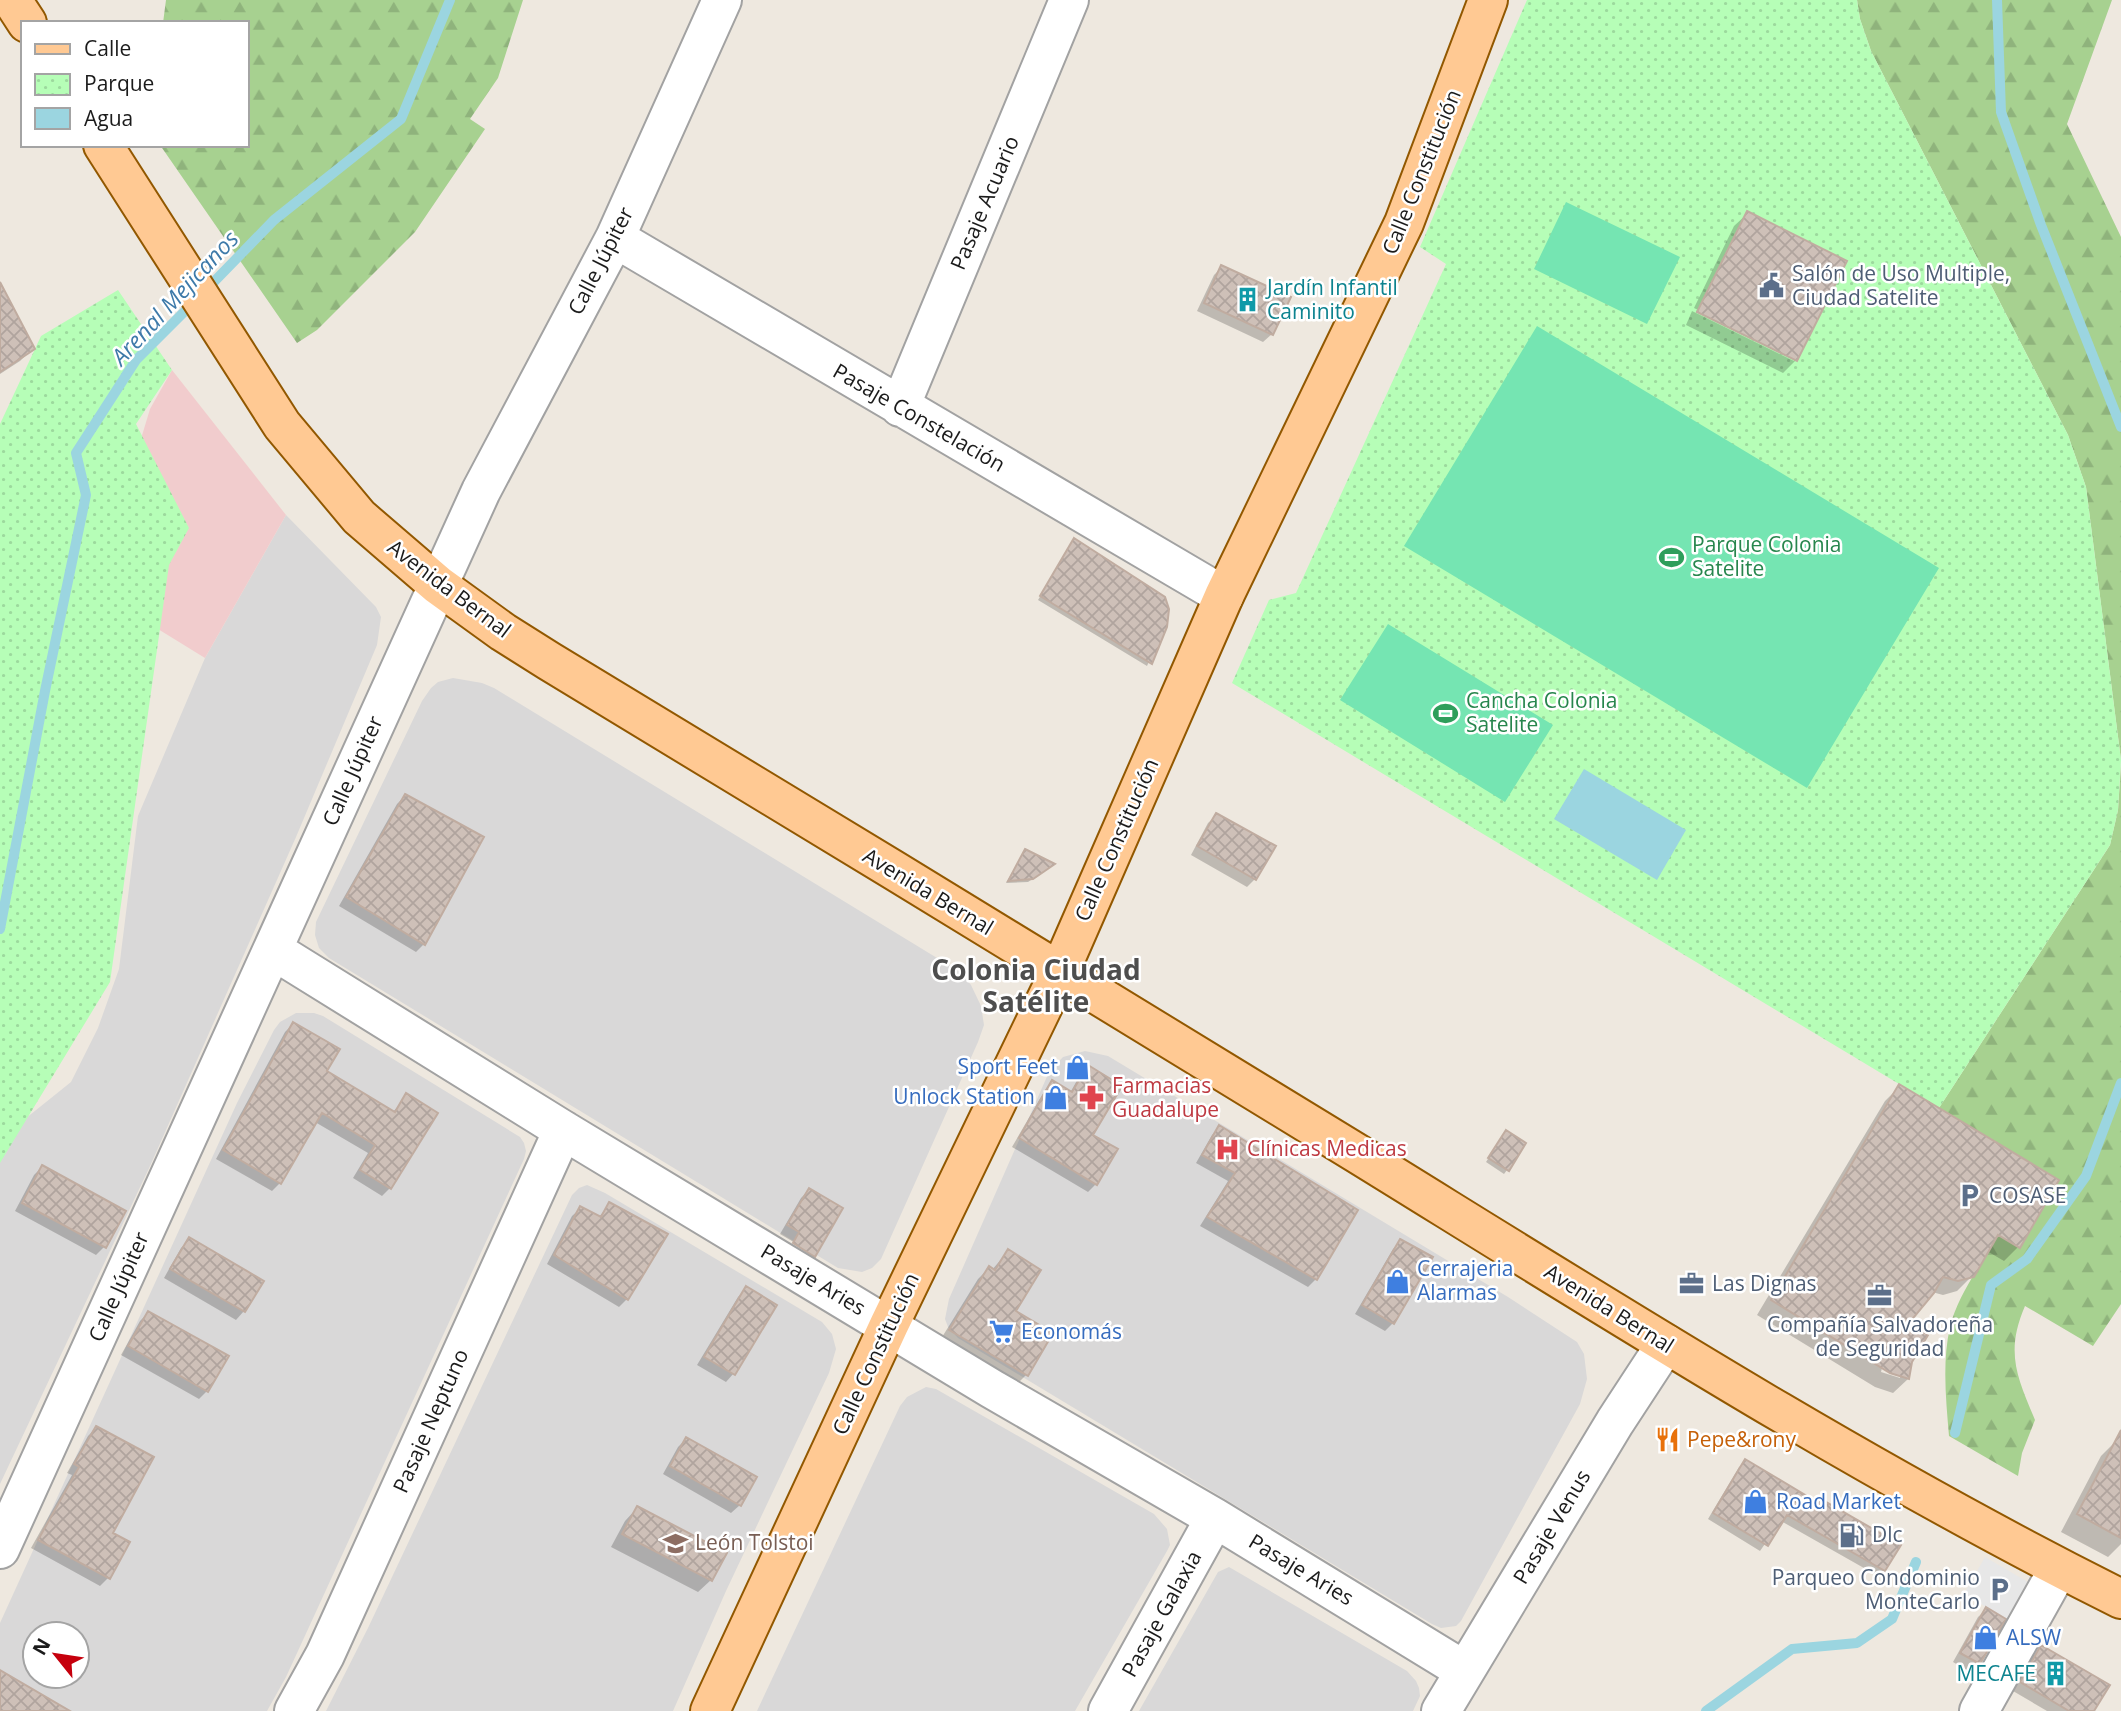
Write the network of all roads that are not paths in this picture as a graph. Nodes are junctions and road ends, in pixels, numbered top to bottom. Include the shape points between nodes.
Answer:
1 (12, 0) edge
2 (722, 0) edge
3 (1069, 0) edge
4 (1488, 0) edge
5 (26, 21) edge
6 (104, 147) edge
7 (615, 238) junction
8 (900, 407) junction
9 (438, 585) junction
10 (1224, 597) junction
11 (273, 950) junction
12 (1060, 971) junction
13 (563, 1130) junction
14 (889, 1325) junction
15 (1666, 1344) junction
16 (1215, 1518) junction
17 (0, 1549) edge
18 (2059, 1568) junction
19 (2121, 1598) edge
20 (1465, 1671) junction
21 (294, 1711) edge
22 (710, 1711) edge
23 (1108, 1711) edge
24 (1441, 1711) edge
25 (1979, 1711) edge

1 - 5 main road
2 - 7 street, Calle Júpiter
3 - 8 street, Pasaje Acuario
4 - 10 main road, Calle Constitución via 1404,223
6 - 9 main road, Avenida Bernal via 282,425 359,517
7 - 8 street, Pasaje Constelación
7 - 9 street, Calle Júpiter via 481,491
8 - 10 street, Pasaje Constelación
9 - 11 street, Calle Júpiter
9 - 12 main road, Avenida Bernal via 515,639
10 - 12 main road, Calle Constitución
11 - 13 street, Pasaje Aries
11 - 17 street, Calle Júpiter
12 - 14 main road, Calle Constitución
12 - 15 main road, Avenida Bernal
13 - 14 street, Pasaje Aries
13 - 21 street, Pasaje Neptuno via 325,1655
14 - 16 street, Pasaje Aries
14 - 22 main road, Calle Constitución
15 - 18 main road, Avenida Bernal via 1891,1478
15 - 20 street, Pasaje Venus
16 - 20 street, Pasaje Aries
16 - 23 street, Pasaje Galaxia
18 - 19 main road, Avenida Bernal
18 - 25 street
20 - 24 street, Pasaje Venus

